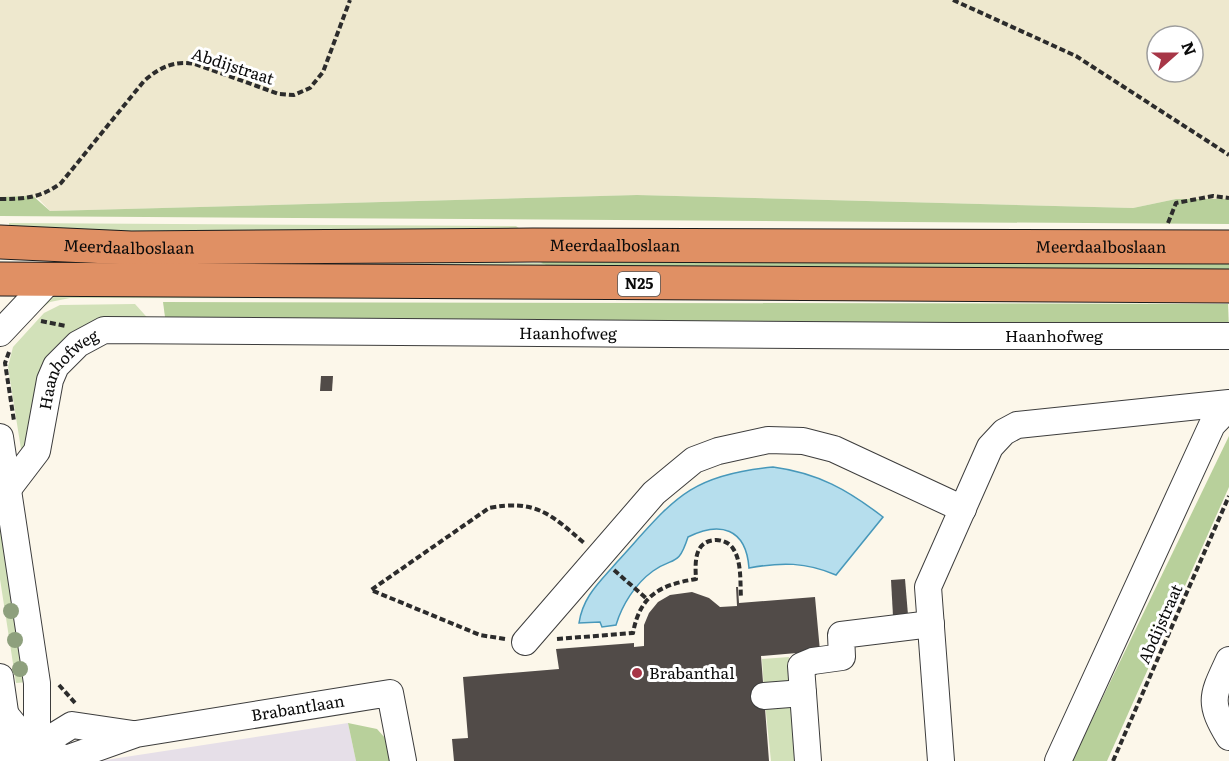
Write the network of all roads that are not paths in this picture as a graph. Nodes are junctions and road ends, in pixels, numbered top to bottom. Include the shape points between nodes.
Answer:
1 (0, 242) edge
2 (1229, 247) edge
3 (0, 279) edge
4 (49, 281) junction
5 (1229, 285) edge
6 (0, 333) edge
7 (1229, 336) edge
8 (1229, 405) edge
9 (0, 437) edge
10 (4, 490) edge
11 (963, 509) junction
12 (931, 624) junction
13 (525, 642) dead end
14 (1229, 660) edge
15 (0, 677) edge
16 (46, 681) junction
17 (803, 693) junction
18 (764, 696) dead end
19 (3, 714) edge
20 (75, 716) junction
21 (136, 734) junction
22 (1229, 736) edge
23 (32, 756) edge
24 (64, 760) edge
25 (12, 761) edge
26 (403, 761) edge
27 (808, 761) edge
28 (941, 761) edge
29 (1058, 761) edge

1 - 2 highway, Meerdaalboslaan via 131,248
3 - 4 highway, N25
4 - 5 highway, N25
4 - 6 street
7 - 10 street, Haanhofweg via 104,330 78,344 56,366 37,451
8 - 11 street via 1017,425 990,447
8 - 29 street via 1212,425
9 - 10 street
10 - 16 street
11 - 12 street via 928,587
11 - 13 street via 834,449 803,441 768,440 718,451 694,460 654,493
12 - 17 street via 841,635 842,657 801,666
12 - 28 street
14 - 22 street via 1213,704
15 - 19 street
16 - 20 street via 55,709
16 - 23 street
17 - 18 street
17 - 27 street
19 - 23 street, Brabantlaan via 27,741
19 - 25 street
20 - 21 street, Brabantlaan
20 - 23 street
21 - 24 street, Brabantlaan
21 - 26 street, Brabantlaan via 390,693
23 - 24 street, Brabantlaan

